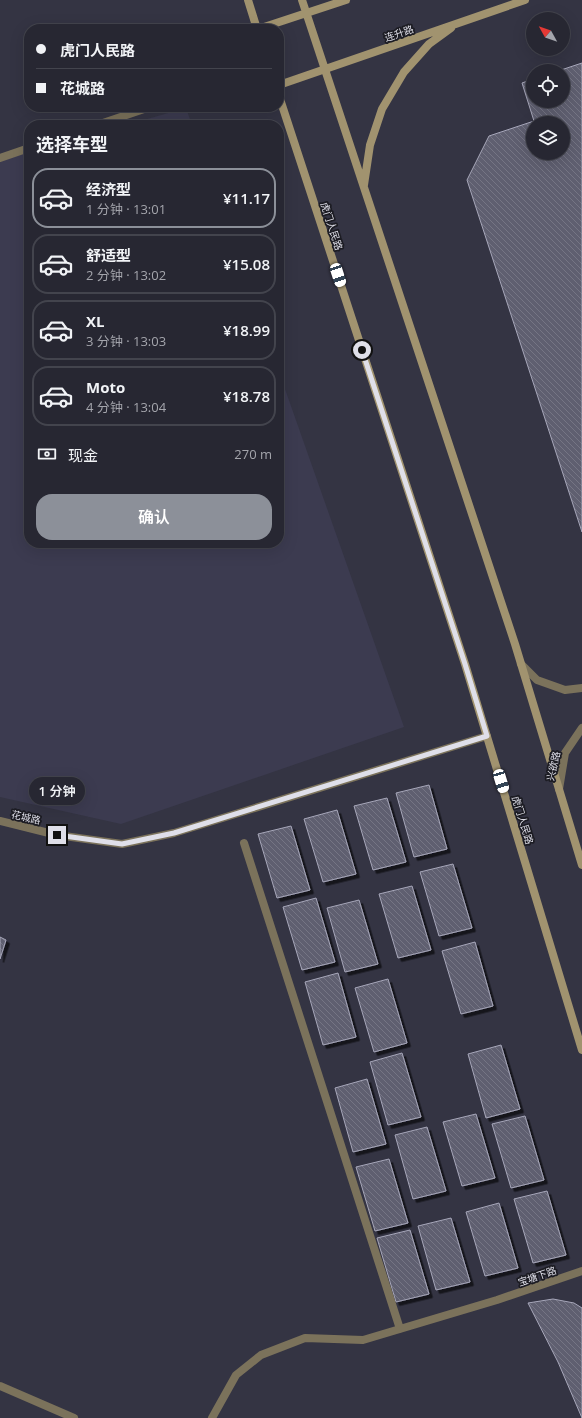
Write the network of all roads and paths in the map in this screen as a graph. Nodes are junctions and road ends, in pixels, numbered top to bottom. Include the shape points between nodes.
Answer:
1 (248, 0) edge
2 (302, 0) edge
3 (346, 0) edge
4 (525, 0) edge
5 (306, 13) junction
6 (459, 23) junction
7 (256, 24) edge
8 (273, 24) edge
9 (325, 69) junction
10 (284, 83) edge
11 (284, 111) edge
12 (135, 112) edge
13 (112, 120) edge
14 (24, 150) edge
15 (0, 158) edge
16 (364, 188) junction
17 (521, 664) junction
18 (582, 688) edge
19 (582, 728) edge
20 (487, 736) junction
21 (559, 788) junction
22 (0, 821) edge
23 (244, 842) dead end
24 (582, 865) edge
25 (582, 1050) edge
26 (582, 1271) edge
27 (400, 1329) junction
28 (0, 1386) edge
29 (74, 1418) edge
30 (212, 1418) edge

1 - 7 main road
2 - 5 main road
3 - 5 main road
4 - 6 main road, 连升路
5 - 8 main road
5 - 9 main road
6 - 9 main road, 连升路
6 - 16 main road via 429,44 404,72 382,109 370,144
9 - 10 main road, 连升路
9 - 16 main road
11 - 20 main road, 虎门人民路
12 - 13 street
14 - 15 street
16 - 17 main road
17 - 18 street via 537,680 565,690
17 - 21 main road
19 - 21 street, 兴欲路 via 565,753
20 - 22 street, 花城路 via 174,833 122,844 57,835
20 - 25 main road, 虎门人民路
21 - 24 main road
23 - 27 street
26 - 27 street, 宝塘下路 via 498,1300
27 - 30 street, 宝塘下路 via 363,1340 305,1338 261,1355 236,1375
28 - 29 street

